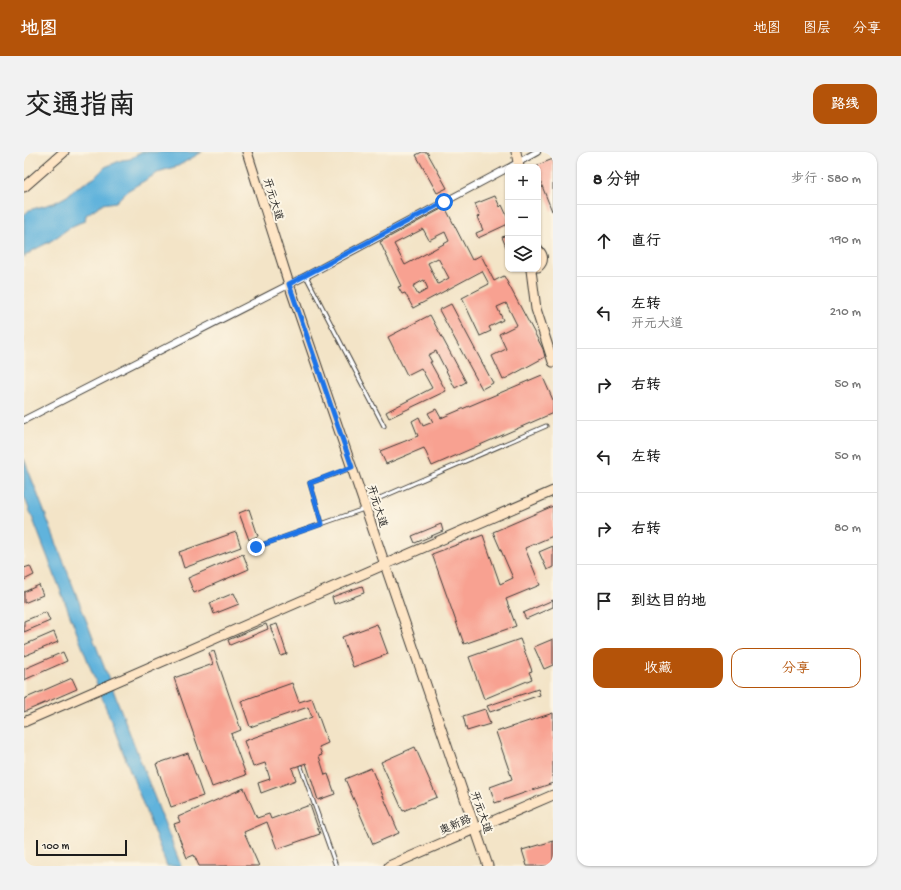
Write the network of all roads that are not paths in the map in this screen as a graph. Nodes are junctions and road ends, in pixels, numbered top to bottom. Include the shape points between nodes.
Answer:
1 (64, 152) edge
2 (247, 152) edge
3 (516, 152) edge
4 (537, 152) edge
5 (514, 164) edge
6 (517, 164) edge
7 (505, 171) edge
8 (24, 187) edge
9 (533, 272) edge
10 (306, 276) junction
11 (289, 284) junction
12 (553, 362) edge
13 (24, 420) edge
14 (384, 426) dead end
15 (546, 426) dead end
16 (352, 467) junction
17 (553, 491) edge
18 (366, 506) junction
19 (322, 524) junction
20 (256, 547) dead end
21 (384, 565) junction
22 (24, 722) edge
23 (301, 767) dead end
24 (553, 795) edge
25 (336, 866) edge
26 (389, 866) edge
27 (488, 866) edge

1 - 8 street
2 - 11 street, 开元大道
3 - 5 street
4 - 6 street
7 - 10 street
9 - 12 street via 536,309
10 - 11 street
10 - 14 lane
11 - 13 street
11 - 16 street, 开元大道
15 - 18 lane
16 - 18 street, 开元大道
16 - 19 lane via 310,483
17 - 21 street
18 - 19 lane
18 - 21 street, 开元大道
19 - 20 lane
21 - 22 street
21 - 27 street, 开元大道
23 - 25 lane
24 - 26 street, 奥新路

